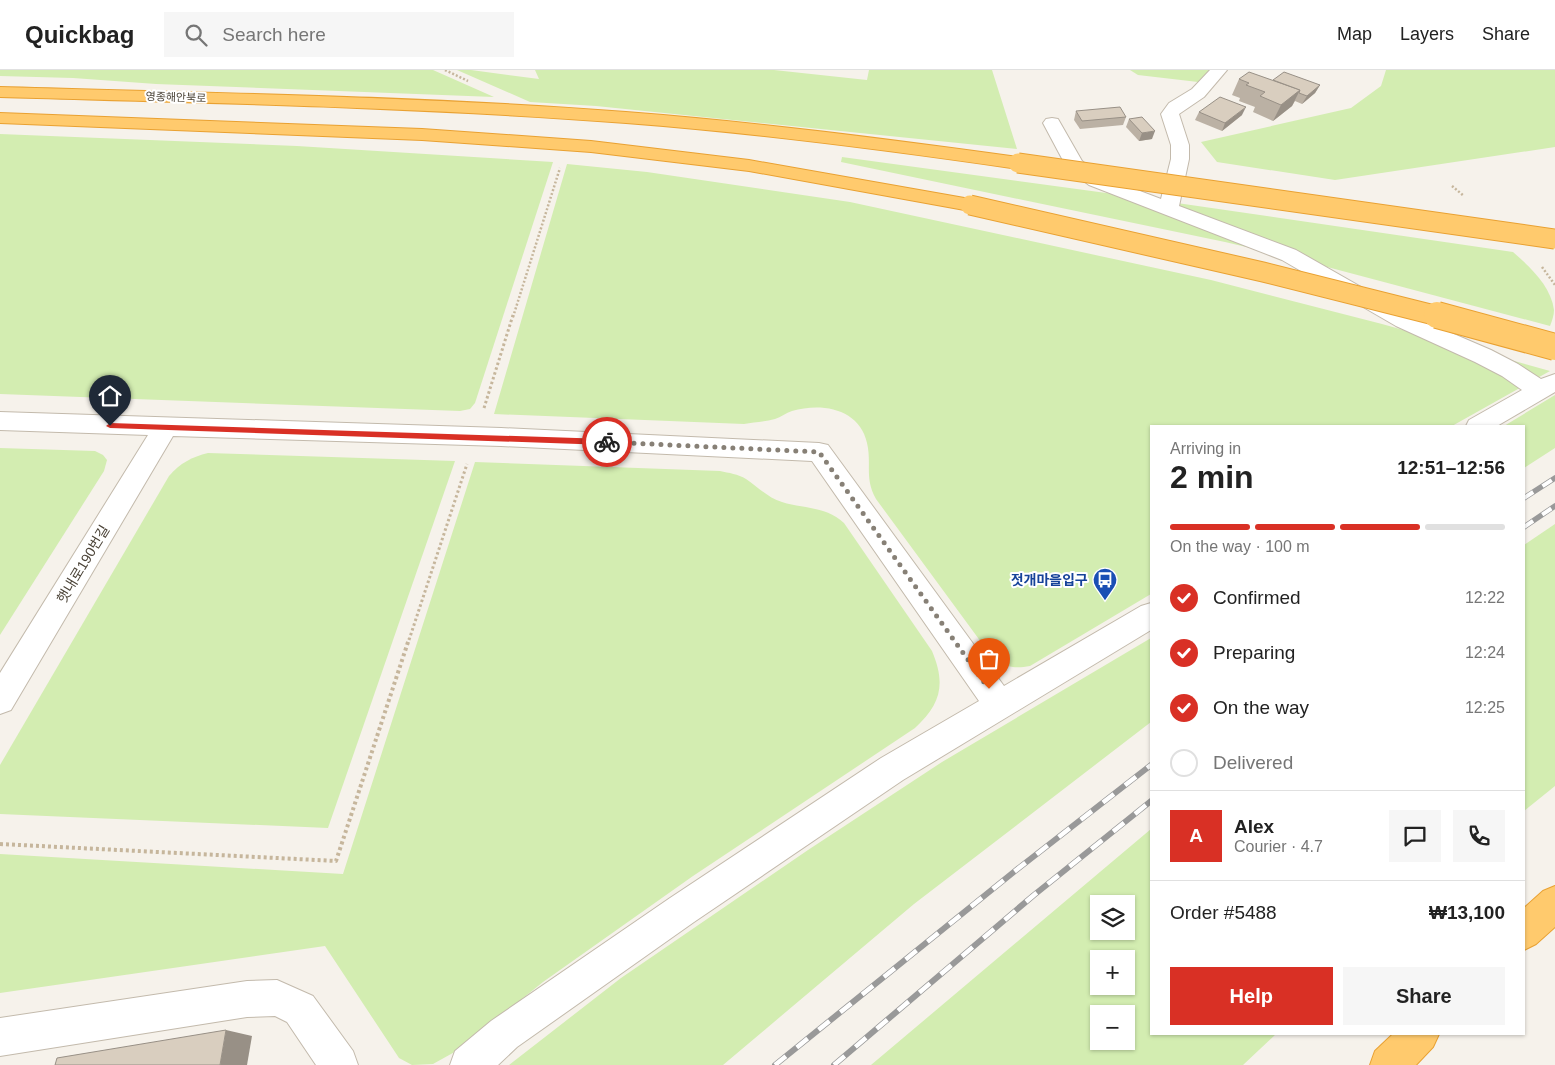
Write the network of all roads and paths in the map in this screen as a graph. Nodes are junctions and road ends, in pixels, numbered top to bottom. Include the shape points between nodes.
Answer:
1 (1218, 70) edge
2 (0, 92) edge
3 (0, 118) edge
4 (1052, 123) dead end
5 (561, 165) dead end
6 (1169, 208) junction
7 (1555, 239) edge
8 (1555, 347) edge
9 (1548, 386) edge
10 (484, 408) dead end
11 (0, 421) edge
12 (1480, 425) edge
13 (165, 428) junction
14 (469, 457) dead end
15 (1150, 617) edge
16 (0, 700) edge
17 (1000, 705) junction
18 (0, 844) edge
19 (1555, 902) edge
20 (1525, 931) edge
21 (1419, 1035) edge
22 (0, 1036) edge
23 (340, 1065) edge
24 (469, 1065) edge
25 (1389, 1065) edge

1 - 6 street via 1198,93 1175,106 1170,114 1180,145 1180,159
2 - 7 highway, 영종해안북로, bridge via 531,112 711,125 809,135
3 - 8 highway, 영종해안북로, bridge via 212,124 529,141 675,155 818,176 970,205 1235,264
4 - 6 street via 1074,164 1096,180
5 - 10 path
6 - 9 street via 1289,255 1404,321
9 - 12 street
11 - 13 street
13 - 16 street, 햇내로190번길
13 - 17 street via 501,437 819,452
14 - 18 path via 336,861
15 - 17 street
17 - 24 street via 892,769 682,910 504,1034
19 - 20 highway
21 - 25 highway
22 - 23 street via 247,999 277,998 300,1009

